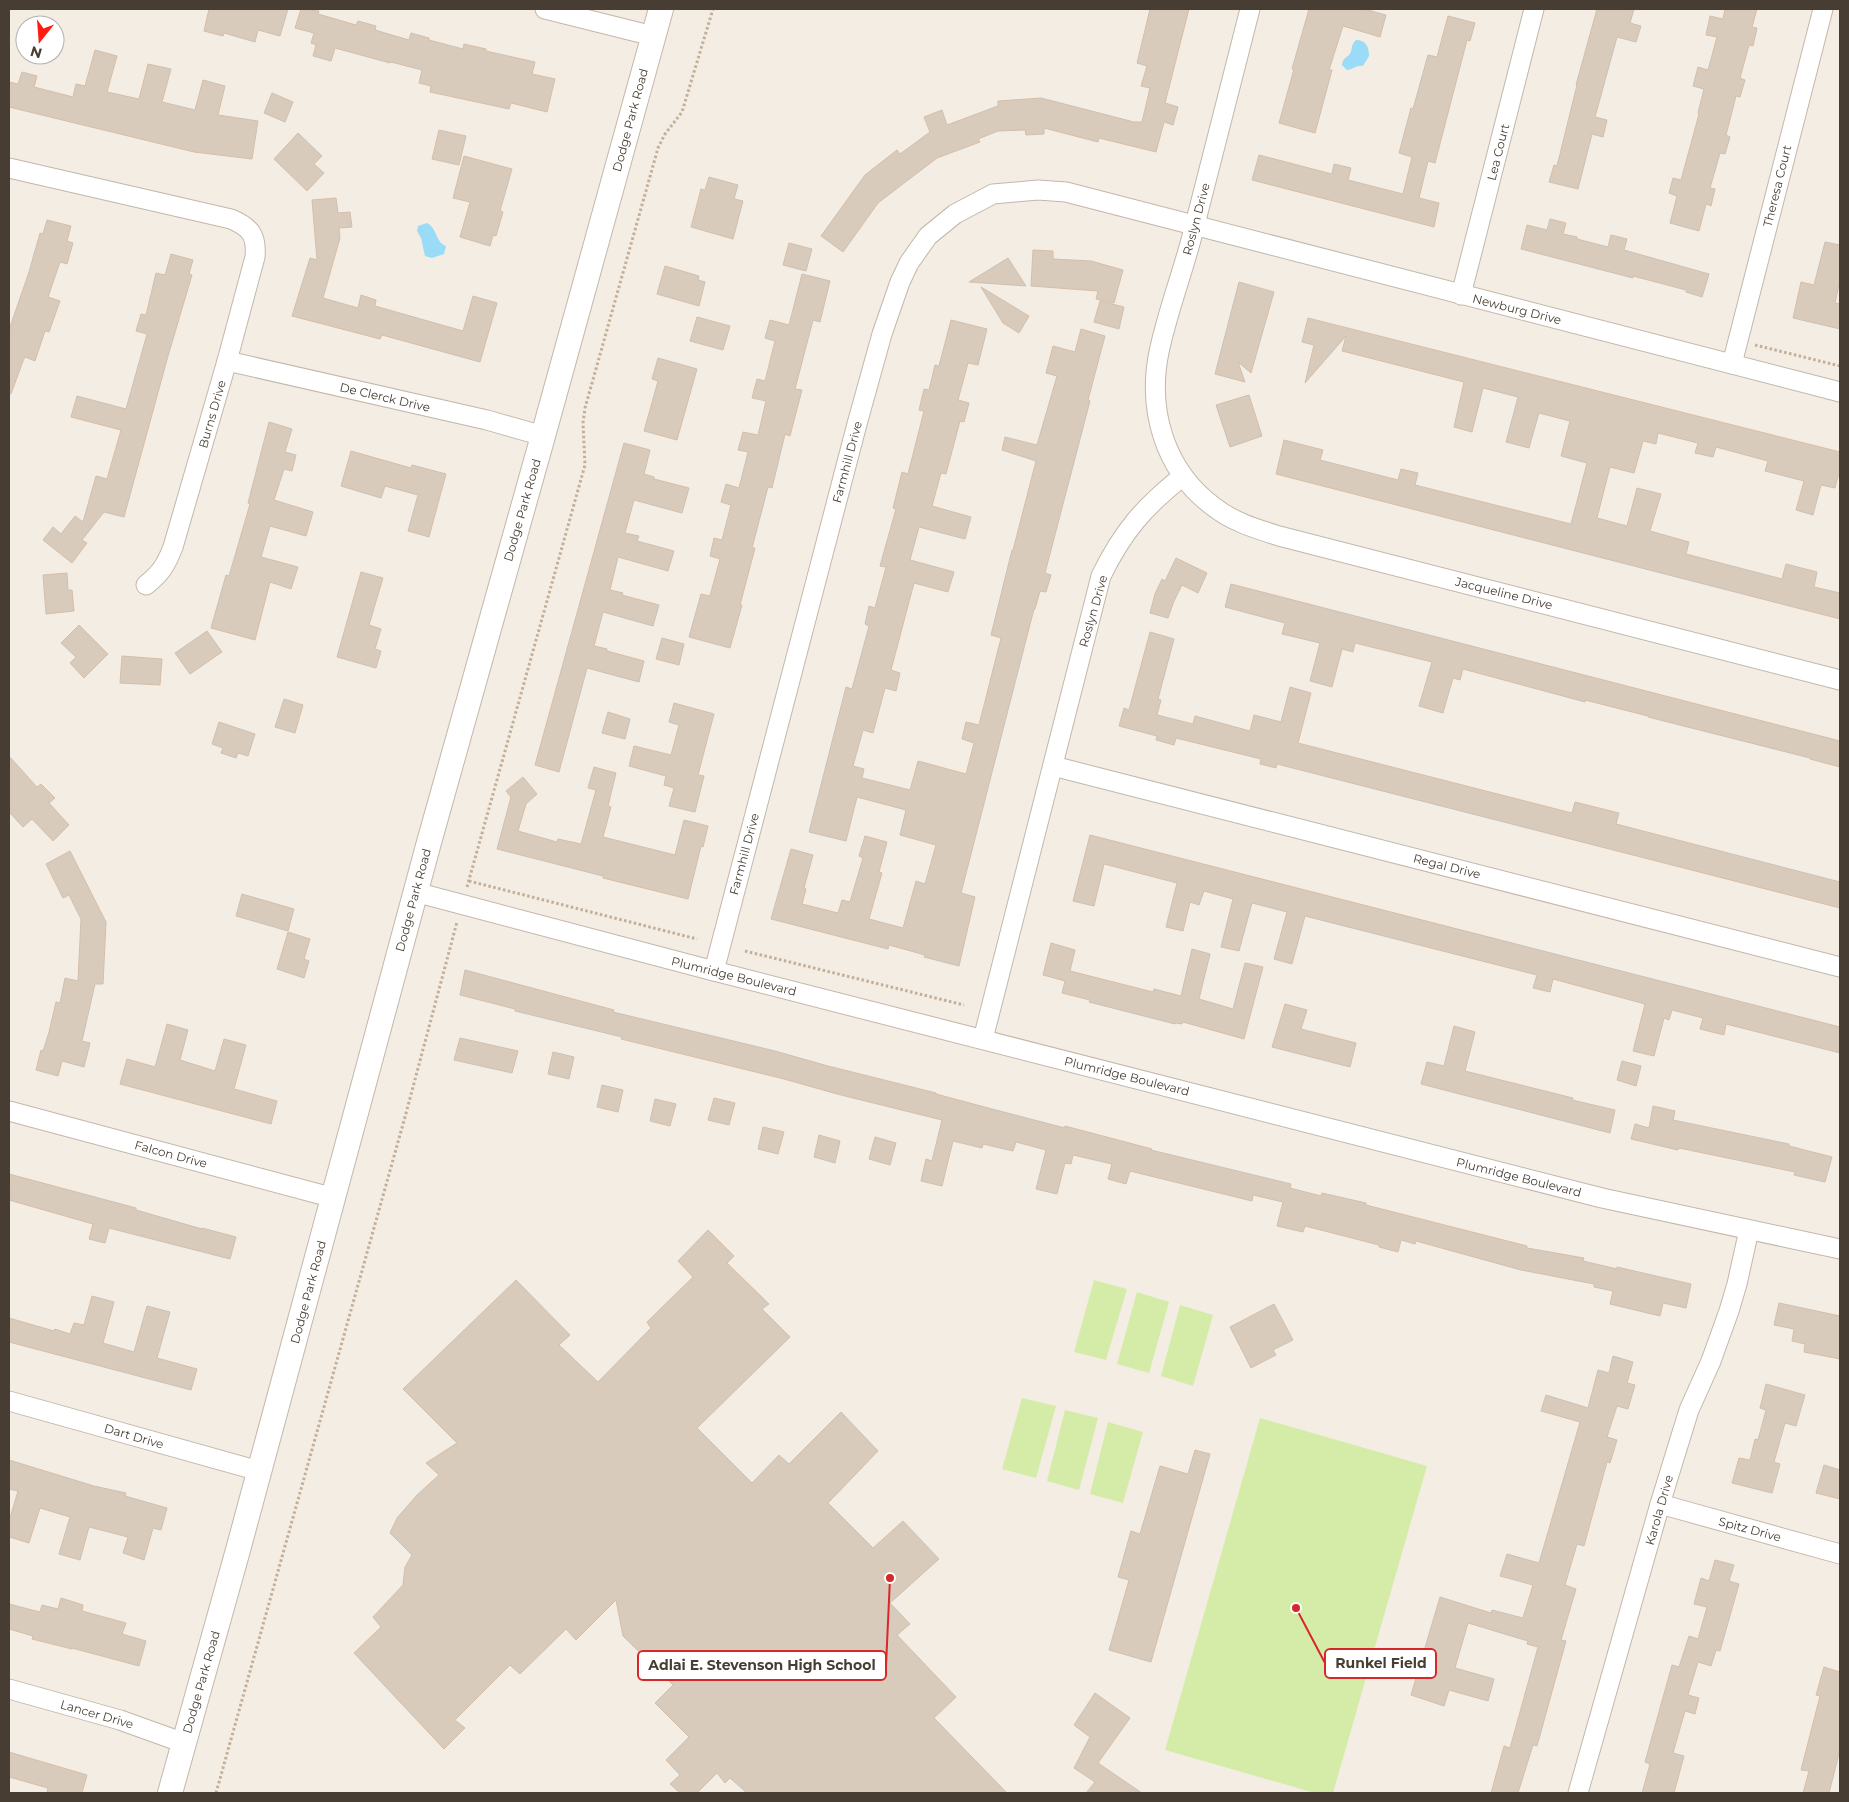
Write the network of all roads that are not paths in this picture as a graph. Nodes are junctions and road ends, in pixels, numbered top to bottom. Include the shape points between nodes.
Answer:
1 (545, 9) edge
2 (661, 9) edge
3 (1250, 9) edge
4 (1534, 9) edge
5 (1823, 9) edge
6 (653, 36) junction
7 (9, 168) edge
8 (1194, 226) junction
9 (1461, 294) junction
10 (227, 361) junction
11 (1732, 364) junction
12 (1840, 392) edge
13 (543, 436) junction
14 (1182, 476) junction
15 (146, 585) dead end
16 (1840, 680) edge
17 (1053, 766) junction
18 (416, 892) junction
19 (1840, 966) edge
20 (714, 971) junction
21 (983, 1039) junction
22 (9, 1111) edge
23 (334, 1198) junction
24 (1749, 1230) junction
25 (1840, 1249) edge
26 (9, 1401) edge
27 (259, 1471) junction
28 (1660, 1504) junction
29 (1840, 1554) edge
30 (9, 1689) edge
31 (184, 1742) junction
32 (170, 1793) edge
33 (1578, 1793) edge

1 - 6 street
2 - 6 street, Dodge Park Road
3 - 8 street, Roslyn Drive
4 - 9 street, Lea Court
5 - 11 street, Theresa Court
6 - 13 street, Dodge Park Road
7 - 10 street, Burns Drive via 243,224 252,234 255,256
8 - 9 street, Newburg Drive
8 - 14 street, Roslyn Drive via 1159,352 1156,376 1158,422 1166,448
8 - 20 street, Farmhill Drive via 1066,192 1016,191 993,194 955,214 939,225 918,248 900,282 859,415
9 - 11 street, Newburg Drive
10 - 13 street, De Clerck Drive via 487,420
10 - 15 street, Burns Drive via 167,563
11 - 12 street, Newburg Drive
13 - 18 street, Dodge Park Road
14 - 16 street, Jacqueline Drive via 1215,509 1243,524 1279,536
14 - 17 street, Roslyn Drive via 1132,523 1102,576
17 - 19 street, Regal Drive
17 - 21 street, Roslyn Drive
18 - 20 street, Plumridge Boulevard
18 - 23 street, Dodge Park Road
20 - 21 street, Plumridge Boulevard
21 - 24 street, Plumridge Boulevard via 1602,1198
22 - 23 street, Falcon Drive
23 - 27 street, Dodge Park Road
24 - 25 street, Plumridge Boulevard
24 - 28 street, Karola Drive via 1729,1311 1689,1410
26 - 27 street, Dart Drive
27 - 31 street, Dodge Park Road
28 - 29 street, Spitz Drive
28 - 33 street, Karola Drive
30 - 31 street, Lancer Drive via 120,1720
31 - 32 street, Dodge Park Road

